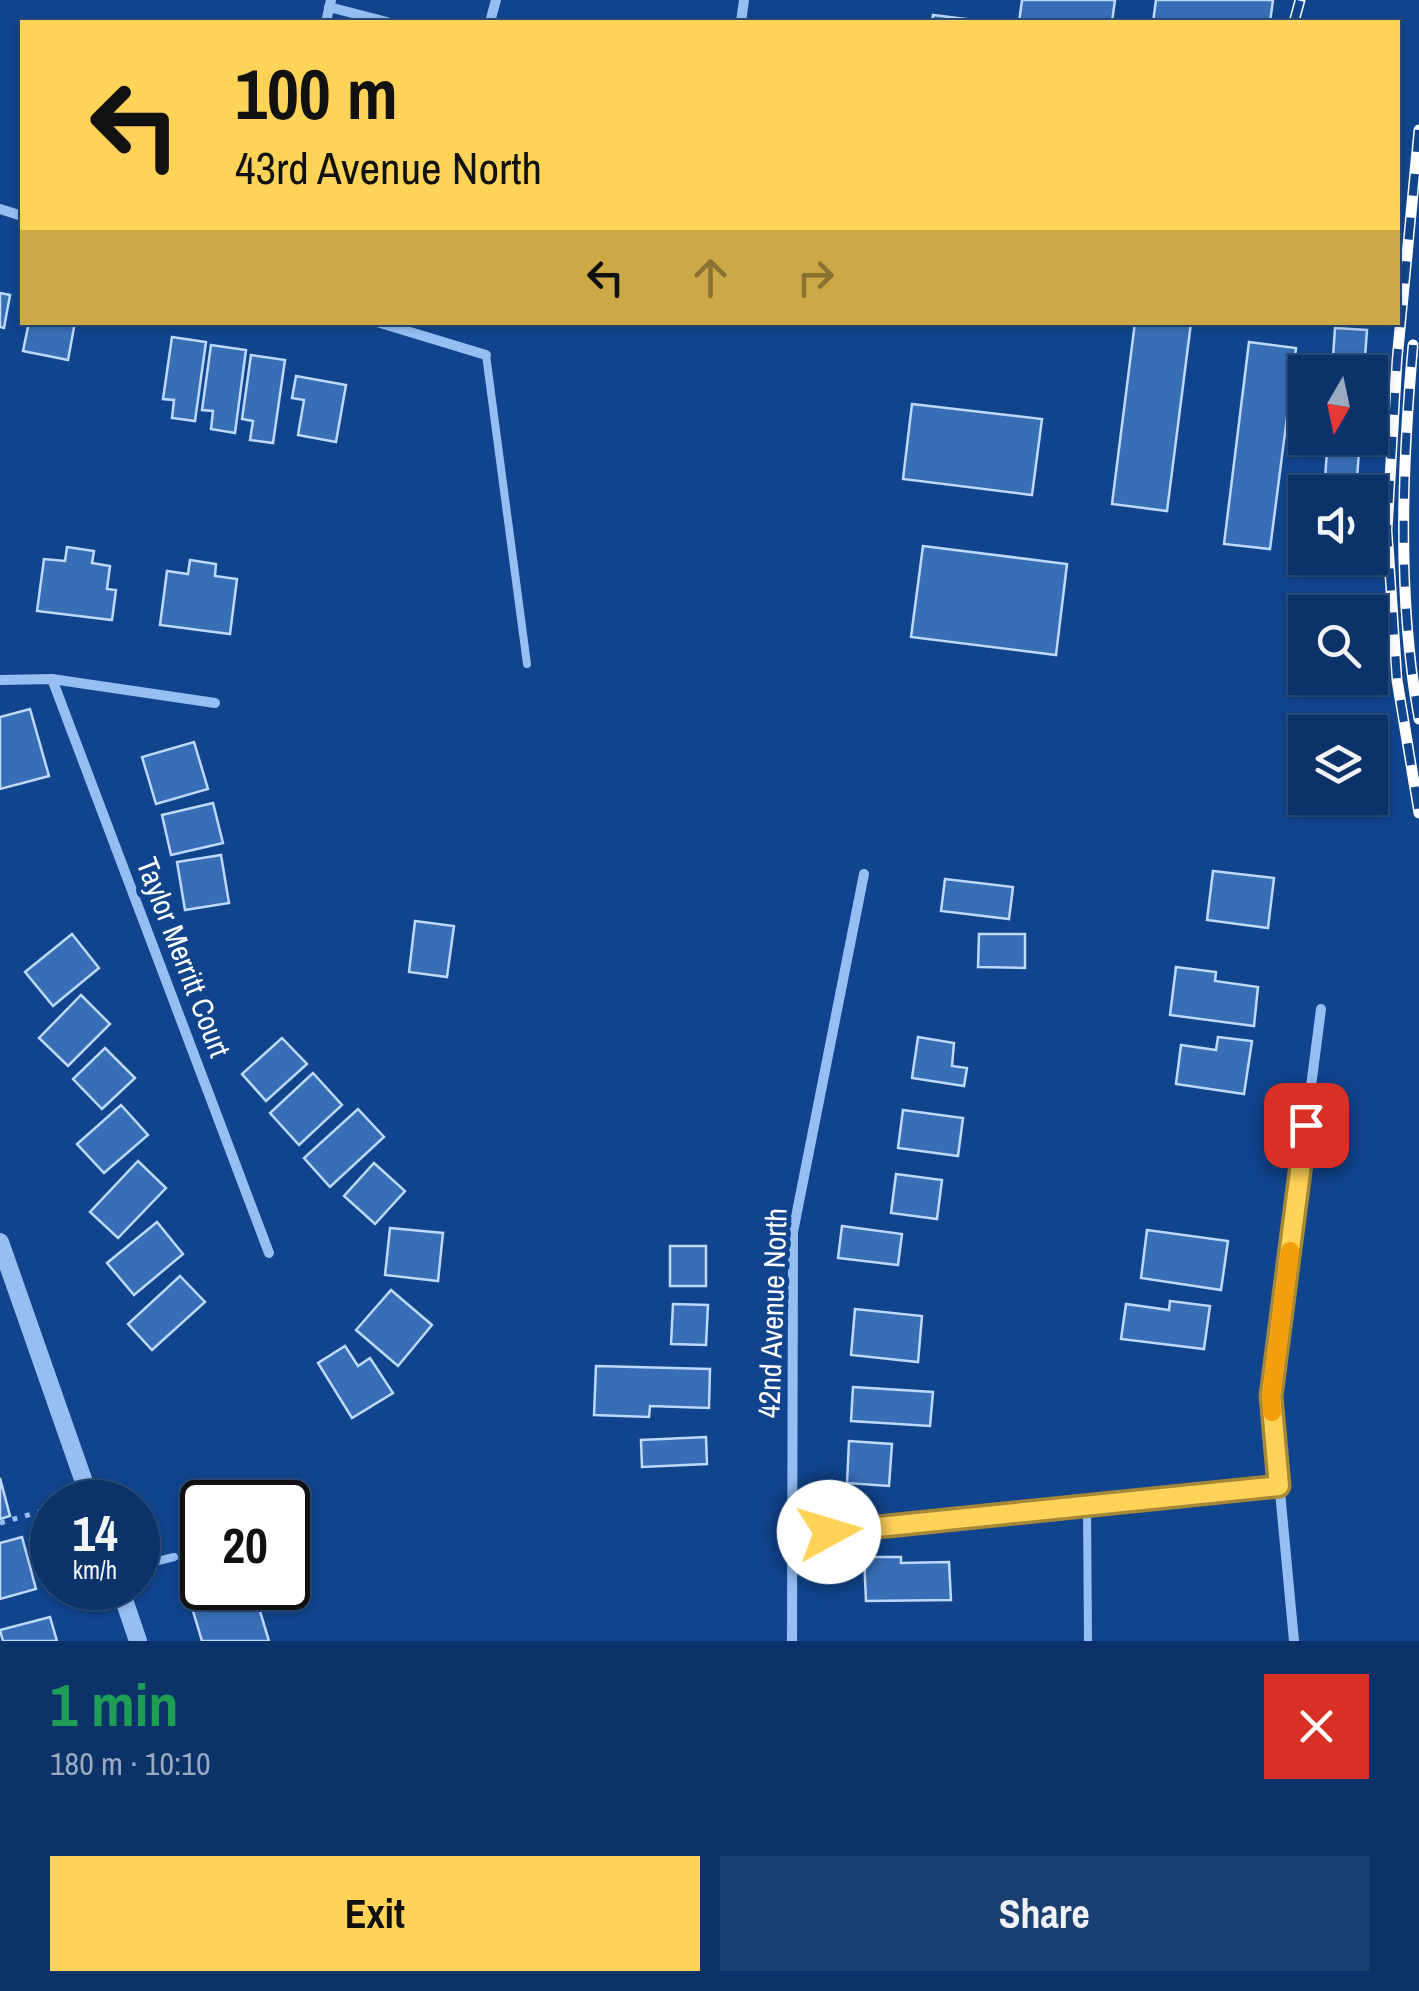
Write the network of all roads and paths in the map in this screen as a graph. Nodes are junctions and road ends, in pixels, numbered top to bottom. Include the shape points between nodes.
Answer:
1 (330, 4) edge
2 (381, 20) edge
3 (414, 328) edge
4 (486, 354) joint
5 (527, 664) dead end
6 (52, 679) junction
7 (0, 680) edge
8 (214, 702) dead end
9 (864, 874) dead end
10 (1321, 1008) dead end
11 (0, 1242) edge
12 (269, 1253) dead end
13 (83, 1480) edge
14 (1279, 1486) junction
15 (1087, 1505) junction
16 (30, 1515) edge
17 (0, 1523) edge
18 (792, 1535) junction
19 (174, 1557) dead end
20 (160, 1560) edge
21 (127, 1610) edge
22 (138, 1641) edge
23 (792, 1641) edge
24 (1088, 1641) edge
25 (1294, 1641) edge

1 - 2 street
3 - 4 street
4 - 5 lane
6 - 7 street
6 - 8 street
6 - 12 street, Taylor Merritt Court
9 - 18 street, 42nd Avenue North via 793,1232
10 - 14 street via 1271,1396
11 - 13 street
14 - 15 lane
14 - 25 street
15 - 18 lane
15 - 24 lane
16 - 17 path
18 - 23 street, 42nd Avenue North
19 - 20 lane
21 - 22 street

